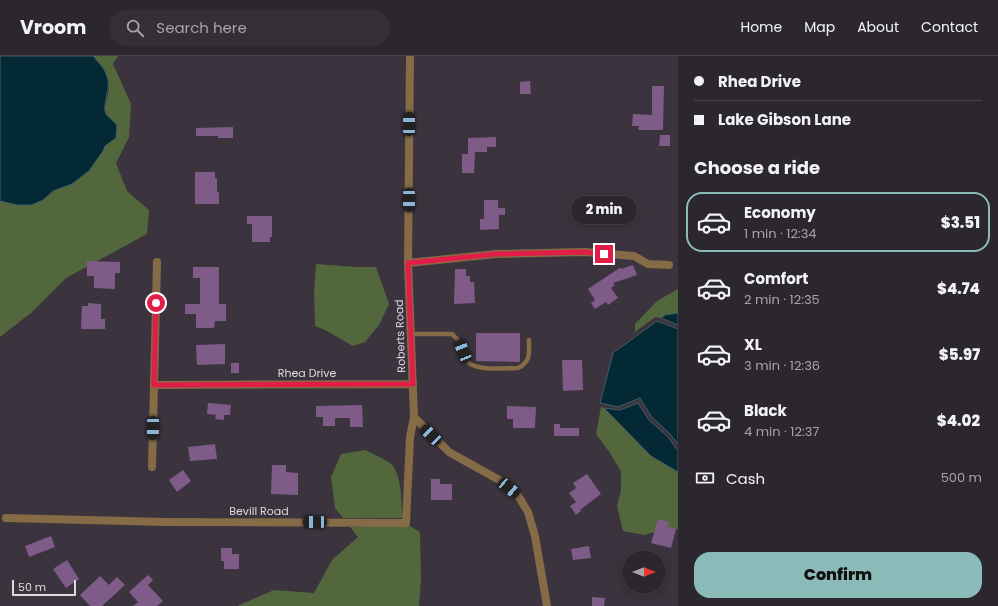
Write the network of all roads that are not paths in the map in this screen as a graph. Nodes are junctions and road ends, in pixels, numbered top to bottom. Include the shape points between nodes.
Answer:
1 (410, 56) edge
2 (157, 262) dead end
3 (408, 263) junction
4 (669, 265) dead end
5 (411, 334) junction
6 (528, 340) dead end
7 (413, 384) junction
8 (154, 385) junction
9 (414, 417) junction
10 (152, 467) dead end
11 (6, 518) dead end
12 (547, 606) edge

1 - 3 street, Roberts Road
2 - 8 street
3 - 4 street via 496,254 584,252 634,256 648,264
3 - 5 street, Roberts Road
5 - 6 lane via 452,334 460,343 469,363 480,368 522,366 529,357
5 - 7 street, Roberts Road
7 - 8 street, Rhea Drive
7 - 9 street, Roberts Road
8 - 10 street
9 - 11 street, Bevill Road via 410,437 406,523
9 - 12 street via 449,452 501,481 517,494 528,512

